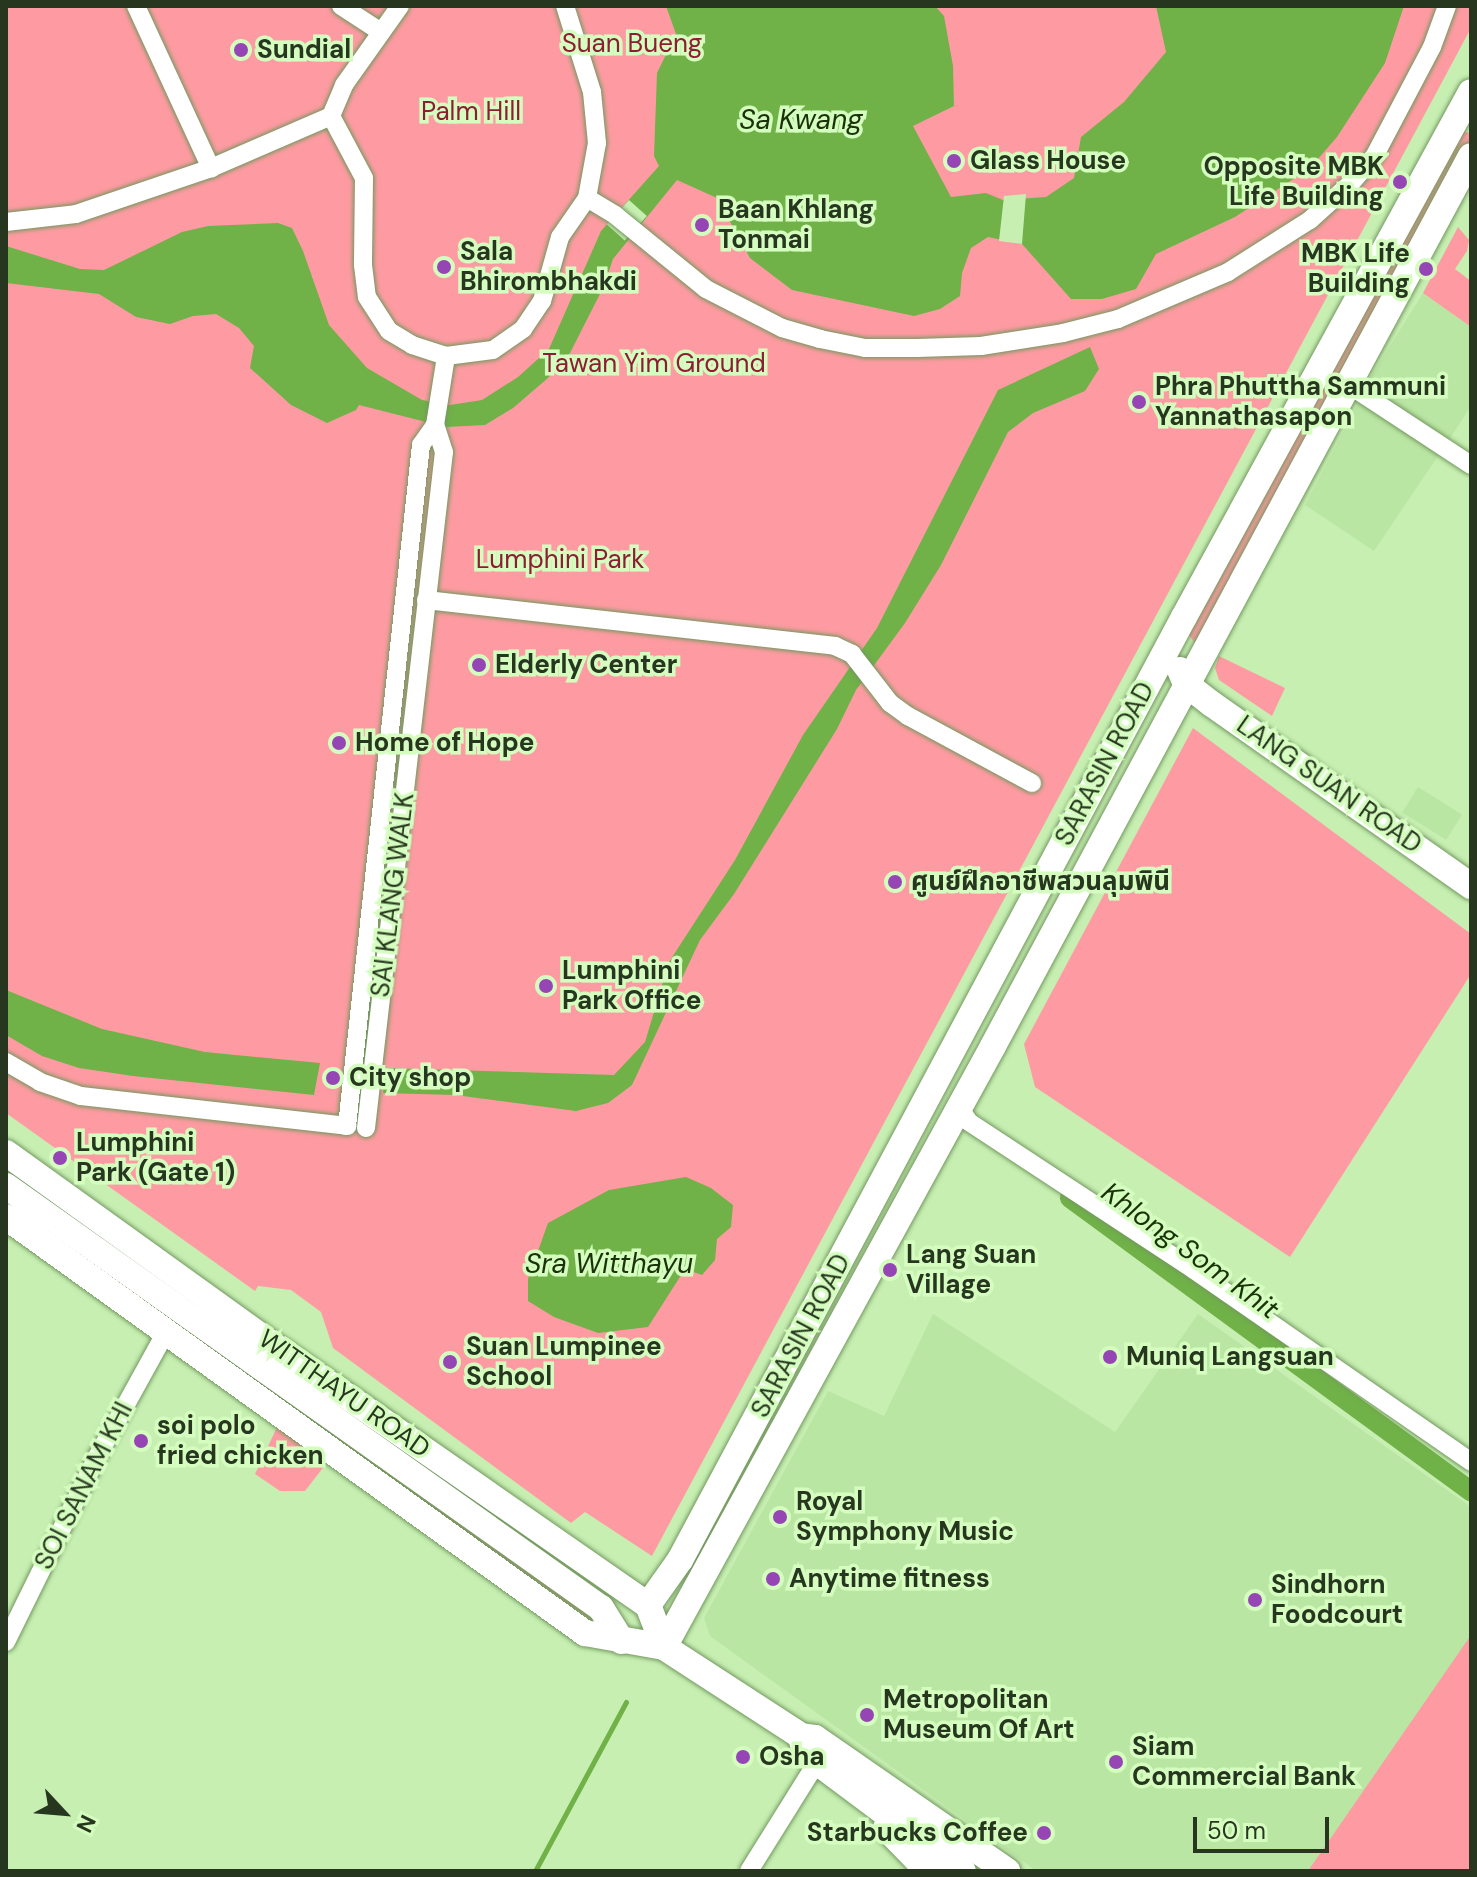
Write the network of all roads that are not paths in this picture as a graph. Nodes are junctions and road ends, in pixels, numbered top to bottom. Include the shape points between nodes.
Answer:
1 (136, 6) edge
2 (341, 6) edge
3 (400, 6) edge
4 (565, 6) edge
5 (1447, 6) edge
6 (381, 32) junction
7 (1467, 108) edge
8 (331, 116) junction
9 (1471, 156) edge
10 (211, 168) junction
11 (587, 198) junction
12 (6, 222) edge
13 (446, 356) junction
14 (1349, 385) junction
15 (435, 425) junction
16 (1471, 465) edge
17 (412, 529) junction
18 (435, 531) junction
19 (426, 600) junction
20 (1173, 637) junction
21 (1186, 684) junction
22 (390, 721) junction
23 (412, 723) junction
24 (1032, 783) dead end
25 (1471, 886) edge
26 (371, 904) junction
27 (391, 907) junction
28 (6, 1062) edge
29 (959, 1107) junction
30 (366, 1128) dead end
31 (6, 1153) edge
32 (6, 1186) edge
33 (67, 1197) junction
34 (6, 1217) edge
35 (44, 1229) junction
36 (166, 1332) junction
37 (259, 1383) junction
38 (1471, 1462) edge
39 (648, 1605) junction
40 (6, 1642) edge
41 (664, 1647) junction
42 (801, 1736) junction
43 (817, 1762) junction
44 (854, 1791) junction
45 (749, 1871) edge
46 (928, 1871) edge
47 (963, 1871) edge
48 (1007, 1871) edge

1 - 10 street
2 - 6 street
3 - 6 street
4 - 11 street via 592,92 597,143
5 - 11 street via 1432,47 1375,155 1310,220 1228,272 1118,319 1063,333 981,346 865,348 782,328 706,289
6 - 8 street via 344,85
7 - 20 street, SARASIN ROAD
8 - 10 street
8 - 13 street via 364,178 367,297 389,331
9 - 14 street, SARASIN ROAD
10 - 12 street via 76,214
11 - 13 street via 560,237 542,301 523,329 493,350
13 - 15 street, SAI KLANG WALK
14 - 16 street
14 - 21 street, SARASIN ROAD
15 - 17 street, SAI KLANG WALK via 421,445
15 - 18 street, SAI KLANG WALK via 444,452
17 - 18 street
17 - 22 street, SAI KLANG WALK
18 - 19 street, SAI KLANG WALK
19 - 23 street, SAI KLANG WALK
19 - 24 street via 835,646 852,654 890,703 908,716
20 - 21 street
20 - 39 street, SARASIN ROAD via 680,1560
21 - 25 street, LANG SUAN ROAD
21 - 29 street, SARASIN ROAD
22 - 23 street
22 - 26 street, SAI KLANG WALK
23 - 27 street, SAI KLANG WALK
26 - 27 street
26 - 28 street, SAI KLANG WALK via 347,1126 81,1096 40,1082
27 - 30 street, SAI KLANG WALK
29 - 38 street via 969,1122
29 - 41 street, SARASIN ROAD
31 - 33 street, WITTHAYU ROAD
32 - 35 street, WITTHAYU ROAD
33 - 35 street
33 - 39 street, WITTHAYU ROAD
34 - 35 street, WITTHAYU ROAD
35 - 36 street, WITTHAYU ROAD
35 - 37 street, WITTHAYU ROAD
36 - 37 street, WITTHAYU ROAD
36 - 40 street, SOI SANAM KHI
37 - 41 street, WITTHAYU ROAD via 601,1608 622,1641
39 - 41 street
41 - 42 street, WITTHAYU ROAD
42 - 43 street, WITTHAYU ROAD via 805,1753
42 - 48 street, WITTHAYU ROAD via 815,1738
43 - 44 street, WITTHAYU ROAD
43 - 45 street
44 - 46 street, WITTHAYU ROAD
44 - 47 street, WITTHAYU ROAD

